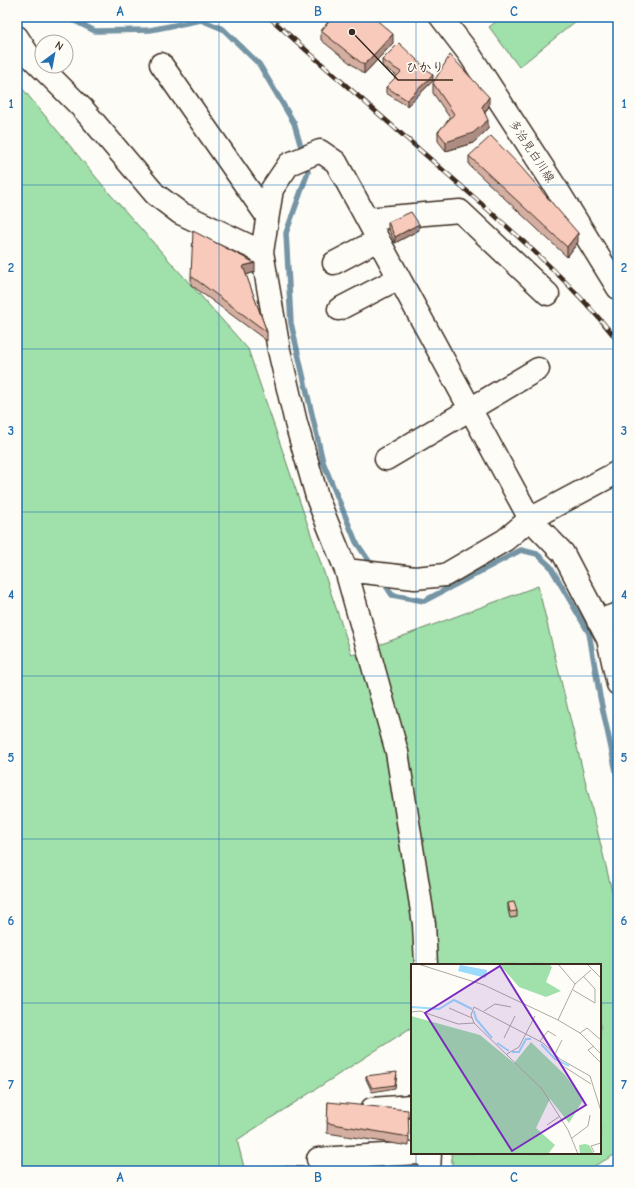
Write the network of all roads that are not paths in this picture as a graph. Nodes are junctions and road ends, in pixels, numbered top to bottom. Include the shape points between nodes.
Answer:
1 (441, 17) edge
2 (17, 37) edge
3 (161, 64) dead end
4 (267, 216) junction
5 (367, 219) junction
6 (378, 240) junction
7 (262, 252) junction
8 (334, 263) dead end
9 (399, 278) junction
10 (618, 288) edge
11 (548, 294) dead end
12 (338, 309) dead end
13 (538, 369) dead end
14 (470, 409) junction
15 (386, 459) dead end
16 (618, 472) edge
17 (530, 519) junction
18 (346, 570) junction
19 (608, 617) edge
20 (618, 684) edge
21 (426, 964) edge
22 (411, 1106) edge
23 (372, 1109) edge
24 (411, 1153) edge
25 (430, 1154) edge
26 (318, 1159) dead end
27 (429, 1171) edge

1 - 10 street, 多治見白川線 via 470,55
2 - 7 street via 28,54 83,109 155,194 180,213
3 - 4 street
4 - 5 street via 272,189 289,164 320,151 336,162
4 - 7 street
5 - 6 street
5 - 11 street via 460,211
6 - 8 street
6 - 9 street
7 - 18 street via 279,350 296,423 318,500
9 - 12 street
9 - 14 street
13 - 14 street
14 - 15 street
14 - 17 street
16 - 17 street
17 - 18 street via 505,540 445,575 415,578
17 - 19 street via 563,553
18 - 21 street via 397,752 424,924
19 - 20 street via 608,639
22 - 23 street
24 - 26 street
25 - 27 street

